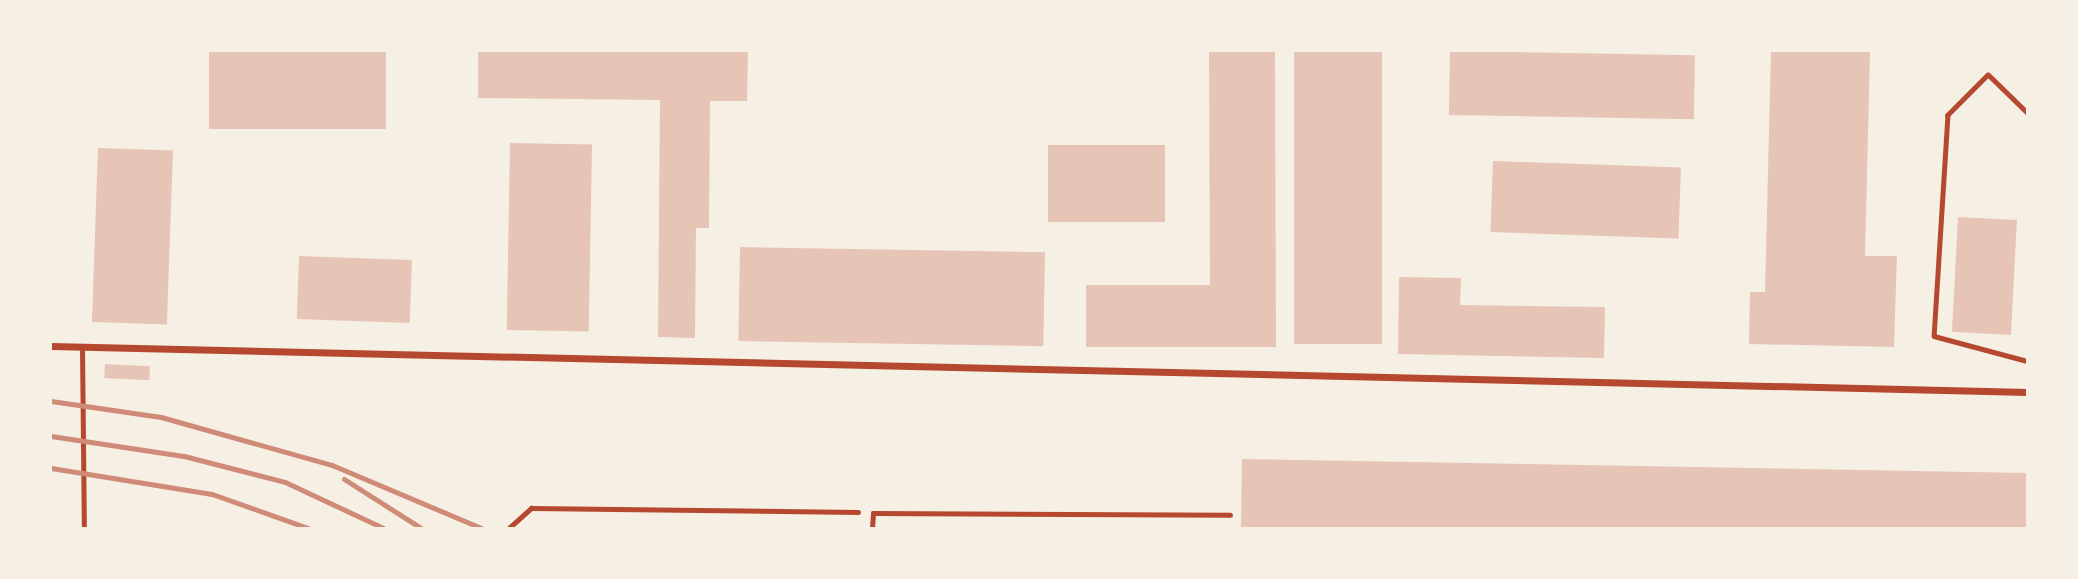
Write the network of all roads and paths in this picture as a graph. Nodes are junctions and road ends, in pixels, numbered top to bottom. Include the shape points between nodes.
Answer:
1 (2027, 113) edge
2 (51, 346) edge
3 (82, 347) junction
4 (2027, 360) edge
5 (2027, 392) edge
6 (873, 513) junction
7 (1230, 515) dead end
8 (84, 528) edge
9 (509, 528) edge
10 (872, 528) edge

1 - 4 path via 1988,75 1948,115 1934,336
2 - 3 street
3 - 5 street
3 - 8 lane
6 - 7 lane
6 - 9 path via 531,508
6 - 10 lane

